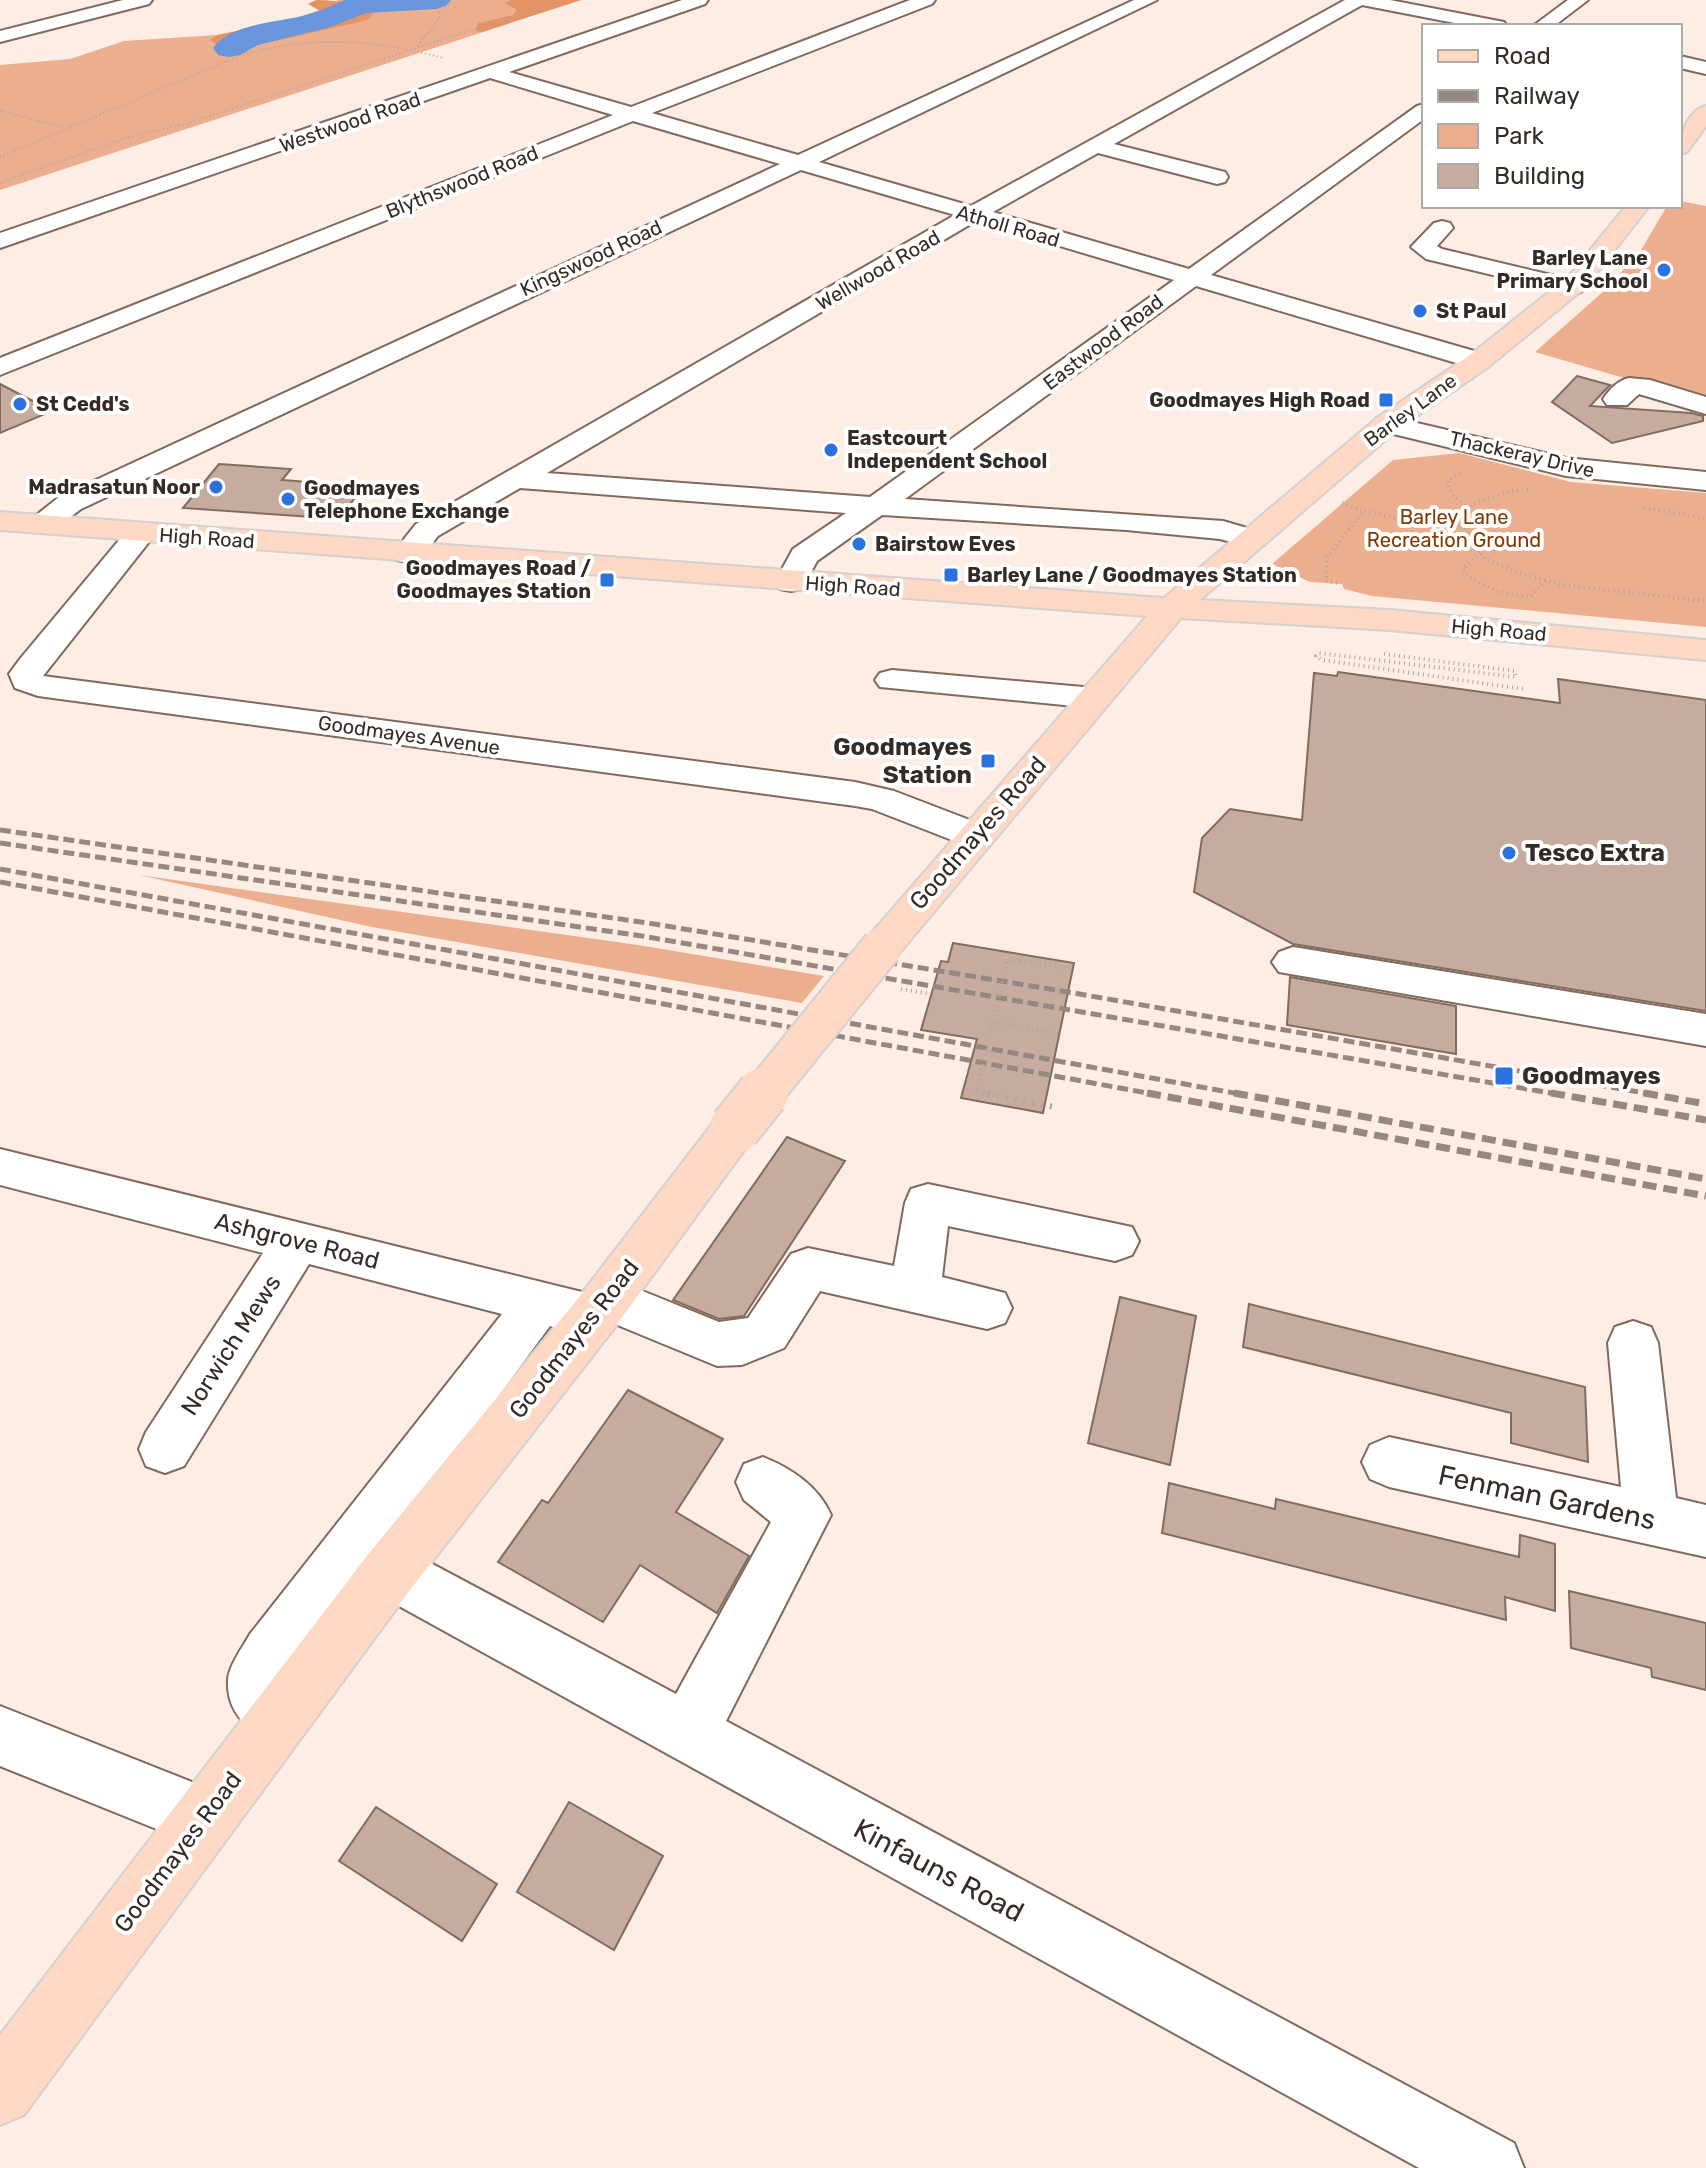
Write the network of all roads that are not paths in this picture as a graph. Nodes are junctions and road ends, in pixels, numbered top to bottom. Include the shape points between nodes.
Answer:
1 (143, 0) edge
2 (699, 0) edge
3 (926, 0) edge
4 (1148, 0) edge
5 (1360, 0) edge
6 (1579, 0) edge
7 (1487, 24) edge
8 (1545, 24) edge
9 (0, 37) edge
10 (1682, 62) edge
11 (1706, 68) edge
12 (492, 73) junction
13 (1422, 111) edge
14 (1706, 112) edge
15 (632, 114) junction
16 (1682, 145) edge
17 (1096, 146) junction
18 (794, 163) junction
19 (1217, 177) dead end
20 (1636, 208) edge
21 (971, 215) junction
22 (1442, 228) dead end
23 (0, 241) edge
24 (1189, 278) junction
25 (1572, 287) junction
26 (1337, 297) dead end
27 (1314, 314) junction
28 (1479, 361) junction
29 (0, 367) edge
30 (1617, 399) dead end
31 (1706, 406) edge
32 (1387, 424) junction
33 (515, 479) junction
34 (1706, 481) edge
35 (876, 506) junction
36 (0, 521) edge
37 (39, 525) junction
38 (141, 533) junction
39 (1089, 539) dead end
40 (408, 553) junction
41 (1247, 560) junction
42 (791, 582) junction
43 (1173, 607) junction
44 (1314, 615) junction
45 (1706, 650) edge
46 (892, 680) dead end
47 (1094, 698) junction
48 (975, 836) junction
49 (1293, 962) dead end
50 (1706, 1030) edge
51 (0, 1167) edge
52 (298, 1240) junction
53 (1115, 1241) dead end
54 (915, 1292) junction
55 (540, 1302) junction
56 (601, 1307) junction
57 (987, 1308) dead end
58 (1633, 1343) dead end
59 (165, 1449) dead end
60 (1389, 1462) dead end
61 (763, 1482) dead end
62 (1651, 1520) junction
63 (1706, 1531) edge
64 (390, 1571) junction
65 (280, 1716) junction
66 (687, 1734) junction
67 (0, 1736) edge
68 (201, 1821) junction
69 (0, 2091) edge
70 (1489, 2168) edge

1 - 9 street
2 - 12 street, Westwood Road
3 - 15 street, Blythswood Road
4 - 18 street, Kingswood Road
5 - 7 street
5 - 17 street, Wellwood Road
6 - 8 street
10 - 11 street
12 - 15 street, Atholl Road
12 - 23 street, Westwood Road
13 - 24 street, Eastwood Road
14 - 16 main road
15 - 18 street, Atholl Road
15 - 29 street, Blythswood Road
17 - 19 street
17 - 21 street, Wellwood Road
18 - 21 street, Atholl Road
18 - 37 street, Kingswood Road via 70,503
20 - 25 main road, Barley Lane
21 - 24 street, Atholl Road
21 - 33 street, Wellwood Road
22 - 25 street via 1423,247 1434,254
24 - 27 street, Atholl Road
24 - 35 street, Eastwood Road
25 - 28 main road, Barley Lane
26 - 27 street
27 - 28 street, Atholl Road
28 - 32 main road, Barley Lane
30 - 31 street via 1629,386 1641,386
32 - 34 street, Thackeray Drive via 1566,467
32 - 41 main road, Barley Lane
33 - 35 street
33 - 40 street, Wellwood Road via 427,530
35 - 41 street via 1202,527
35 - 42 street, Eastwood Road via 804,556
36 - 37 main road, High Road
37 - 38 main road, High Road
38 - 40 main road, High Road
38 - 48 street, Goodmayes Avenue via 32,666 27,681 855,794
39 - 41 street
40 - 42 main road, High Road
41 - 43 main road, Barley Lane
41 - 44 main road via 1275,595
42 - 43 main road, High Road
43 - 44 main road, High Road
43 - 47 main road, Goodmayes Road
44 - 45 main road, High Road
46 - 47 street
47 - 48 main road, Goodmayes Road
48 - 56 main road, Goodmayes Road, bridge via 735,1128
49 - 50 street
51 - 52 street, Ashgrove Road
52 - 55 street, Ashgrove Road
52 - 59 street, Norwich Mews
53 - 54 street via 928,1203
54 - 56 street, Ashgrove Road via 808,1268 766,1333 742,1343 717,1344
54 - 57 street
55 - 56 street, Ashgrove Road
55 - 65 street via 271,1655 257,1679 261,1701
56 - 64 main road, Goodmayes Road
58 - 62 street
60 - 62 street, Fenman Gardens
61 - 66 street via 804,1515
62 - 63 street, Fenman Gardens
64 - 65 main road, Goodmayes Road
64 - 66 street, Kinfauns Road
65 - 68 main road, Goodmayes Road
66 - 70 street, Kinfauns Road
67 - 68 street
68 - 69 main road, Goodmayes Road

